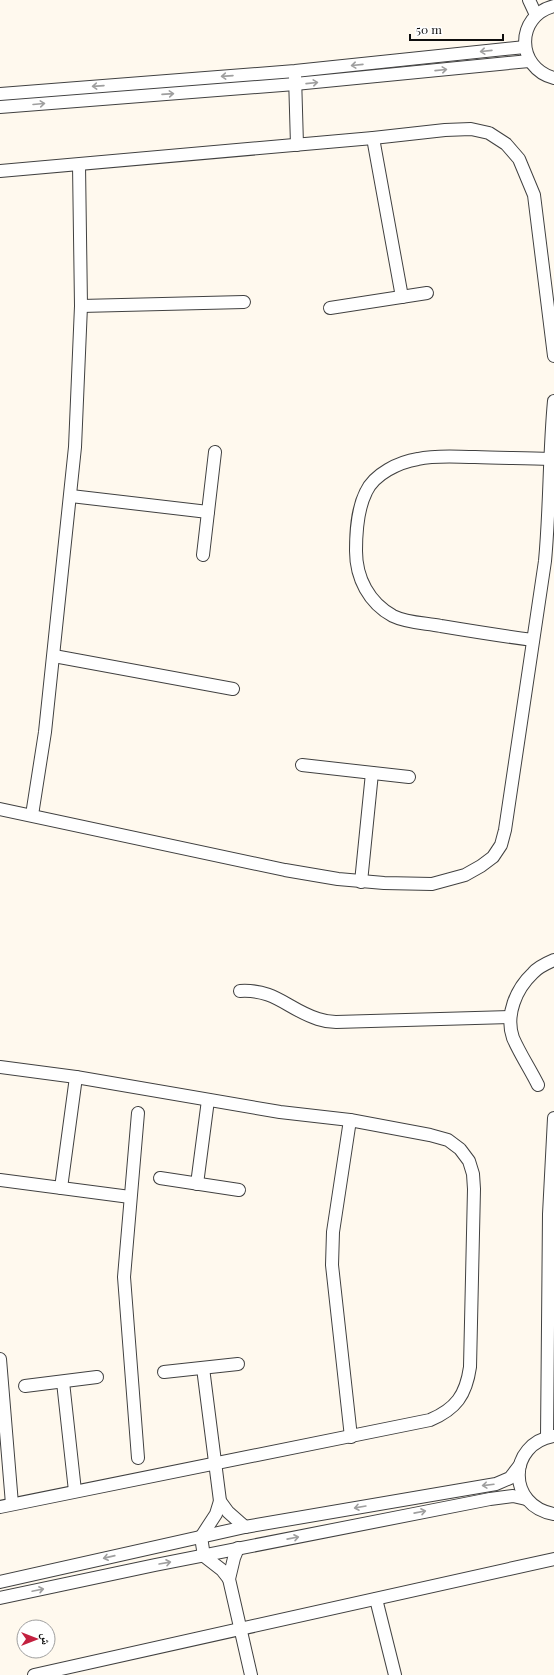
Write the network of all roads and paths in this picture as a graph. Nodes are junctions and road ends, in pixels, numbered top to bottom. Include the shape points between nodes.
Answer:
1 (529, 0) edge
2 (554, 6) edge
3 (536, 15) junction
4 (525, 47) junction
5 (530, 61) junction
6 (295, 71) junction
7 (551, 79) edge
8 (295, 84) junction
9 (0, 94) edge
10 (0, 107) edge
11 (373, 138) junction
12 (297, 145) junction
13 (78, 164) junction
14 (0, 171) edge
15 (427, 293) dead end
16 (402, 297) junction
17 (244, 302) dead end
18 (81, 306) junction
19 (330, 308) dead end
20 (554, 356) edge
21 (554, 401) edge
22 (215, 452) dead end
23 (550, 459) junction
24 (70, 496) junction
25 (208, 512) junction
26 (203, 555) dead end
27 (533, 640) junction
28 (54, 656) junction
29 (233, 689) dead end
30 (302, 765) dead end
31 (372, 773) junction
32 (409, 778) dead end
33 (0, 809) edge
34 (32, 815) junction
35 (361, 882) junction
36 (554, 960) edge
37 (240, 991) dead end
38 (510, 1017) junction
39 (0, 1067) edge
40 (76, 1077) junction
41 (538, 1085) dead end
42 (208, 1100) junction
43 (138, 1113) dead end
44 (554, 1118) edge
45 (350, 1120) junction
46 (160, 1178) dead end
47 (0, 1180) edge
48 (197, 1184) junction
49 (61, 1188) junction
50 (239, 1190) dead end
51 (130, 1197) junction
52 (0, 1359) edge
53 (238, 1364) dead end
54 (203, 1368) junction
55 (164, 1372) dead end
56 (97, 1377) dead end
57 (63, 1382) junction
58 (26, 1386) dead end
59 (351, 1437) junction
60 (551, 1437) edge
61 (138, 1458) dead end
62 (214, 1463) junction
63 (520, 1465) junction
64 (75, 1491) junction
65 (526, 1499) junction
66 (220, 1501) junction
67 (12, 1504) junction
68 (0, 1507) edge
69 (554, 1514) edge
70 (245, 1527) junction
71 (201, 1537) junction
72 (238, 1548) junction
73 (204, 1556) junction
74 (554, 1559) edge
75 (54, 1570) junction
76 (229, 1579) junction
77 (0, 1582) edge
78 (57, 1586) junction
79 (0, 1598) edge
80 (376, 1599) junction
81 (241, 1630) junction
82 (34, 1675) edge
83 (252, 1675) edge
84 (395, 1675) edge

1 - 3 street
2 - 3 street
3 - 4 street via 528,26
4 - 5 street
4 -> 6 street
5 - 7 street
8 -> 5 street
6 - 8 street
6 -> 9 street
10 -> 8 street
8 - 12 street
11 - 12 street
11 - 16 street
11 - 20 street via 444,130 471,130 489,133 506,144 519,159 534,195
12 - 13 street
13 - 14 street
13 - 18 street
15 - 16 street
16 - 19 street
17 - 18 street
18 - 24 street via 78,410
21 - 23 street
22 - 25 street
23 - 27 street via 545,561
23 - 27 street via 441,456 417,459 396,466 379,476 366,491 357,529 358,573 366,591 378,606 394,616 414,622
24 - 25 street
24 - 28 street
25 - 26 street
27 - 35 street via 505,830 501,845 493,857 465,875 432,884
28 - 29 street
28 - 34 street
30 - 31 street
31 - 32 street
31 - 35 street
33 - 34 street
34 - 35 street via 285,870
36 - 38 street via 533,972 521,986
37 - 38 street via 254,990 265,993 319,1020 336,1022
38 - 41 street via 513,1038
39 - 40 street
40 - 42 street
40 - 49 street
42 - 45 street
42 - 48 street
43 - 51 street
44 - 60 street via 549,1214
45 - 59 street via 333,1232 332,1266
45 - 59 street via 416,1131 448,1140 469,1160 474,1189 470,1367 463,1394 443,1414 430,1420
46 - 48 street
47 - 49 street
48 - 50 street
49 - 51 street
51 - 61 street via 124,1277
52 - 67 street
53 - 54 street
54 - 55 street
54 - 62 street
56 - 57 street
57 - 58 street
57 - 64 street
59 - 62 street
60 - 63 street via 533,1445
62 - 64 street
62 - 66 street
63 - 65 street via 519,1483
63 -> 70 street via 510,1478 496,1484
64 - 67 street
65 - 69 street via 539,1510
72 -> 65 street via 490,1499 513,1496
66 - 70 street
66 - 71 street via 216,1514
67 - 68 street
70 - 71 street
71 - 73 street
71 -> 75 street
72 - 73 street
72 - 76 street
73 - 76 street via 218,1566
78 -> 73 street
74 - 80 street
75 - 77 street
75 - 78 street
76 - 81 street
79 -> 78 street
80 - 81 street
80 - 84 street
81 - 82 street
81 - 83 street

